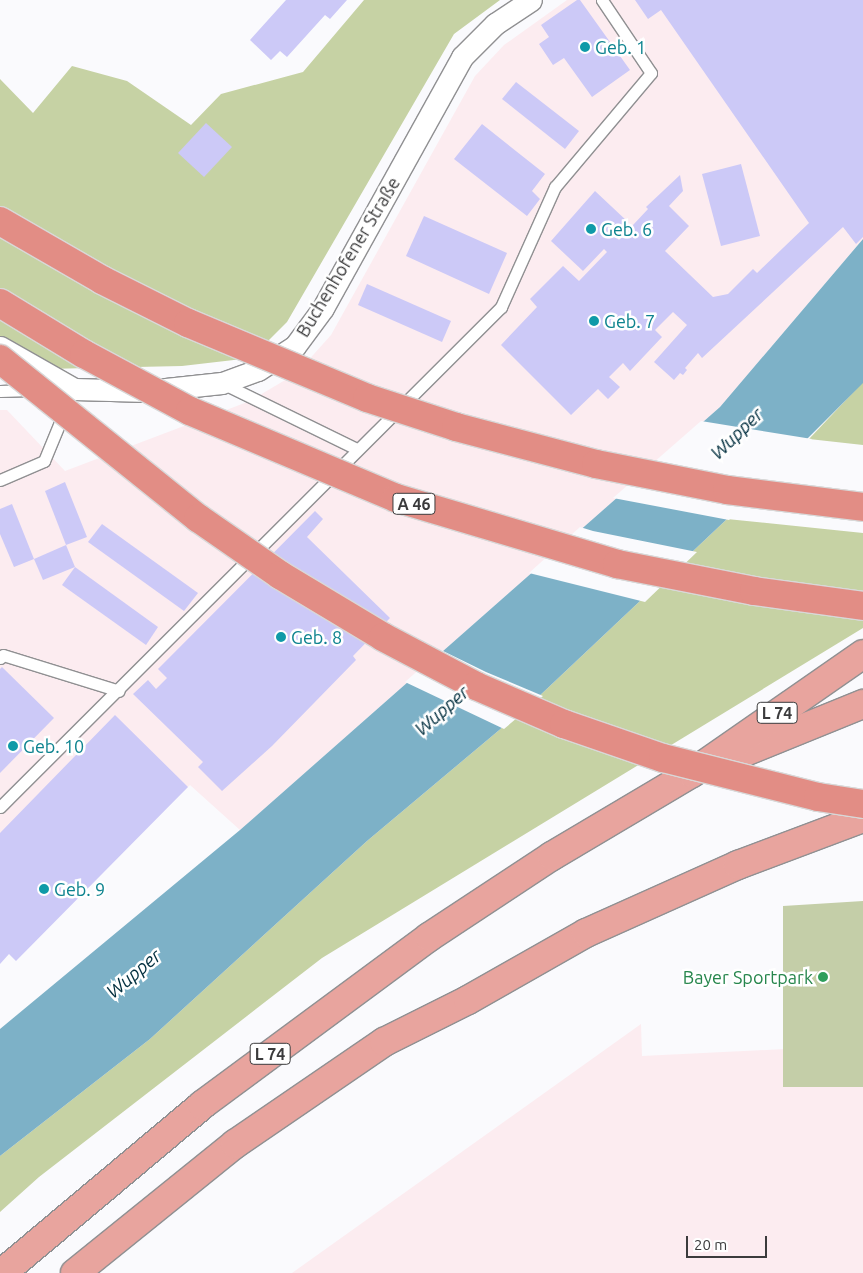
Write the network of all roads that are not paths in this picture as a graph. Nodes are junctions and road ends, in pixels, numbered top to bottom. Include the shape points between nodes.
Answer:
1 (531, 0) edge
2 (602, 0) edge
3 (0, 221) edge
4 (0, 303) edge
5 (0, 347) edge
6 (0, 359) edge
7 (222, 383) junction
8 (74, 389) junction
9 (0, 391) edge
10 (357, 449) junction
11 (0, 480) edge
12 (863, 507) edge
13 (863, 606) edge
14 (863, 654) edge
15 (0, 658) edge
16 (119, 691) junction
17 (863, 704) edge
18 (692, 773) junction
19 (863, 804) edge
20 (0, 807) edge
21 (863, 818) edge
22 (468, 1000) junction
23 (2, 1273) edge
24 (75, 1273) edge
25 (103, 1273) edge

1 - 7 street, Buchenhofener Straße via 495,24 462,57 323,308 295,346 258,370
2 - 10 lane via 651,73 555,187 500,307
3 - 12 highway, bridge via 102,280 188,323 367,398 456,427 596,464 727,490
4 - 13 highway, A 46, bridge via 84,354 190,411 396,498 617,564 754,590
5 - 8 street
6 - 19 highway, bridge via 198,518 280,575 382,637 476,686 564,724 662,758 818,797
7 - 8 street, Buchenhofener Straße via 147,391
7 - 10 lane
8 - 9 lane, Buchenhofener Straße
8 - 11 lane via 44,461
10 - 16 lane
14 - 18 highway, L 74
15 - 16 lane via 3,655
16 - 20 lane
17 - 18 highway, L 74
18 - 23 highway, L 74 via 552,856 359,988 202,1105
21 - 22 highway via 738,865 586,933
22 - 24 highway via 384,1042 235,1144
22 - 25 highway via 239,1162

